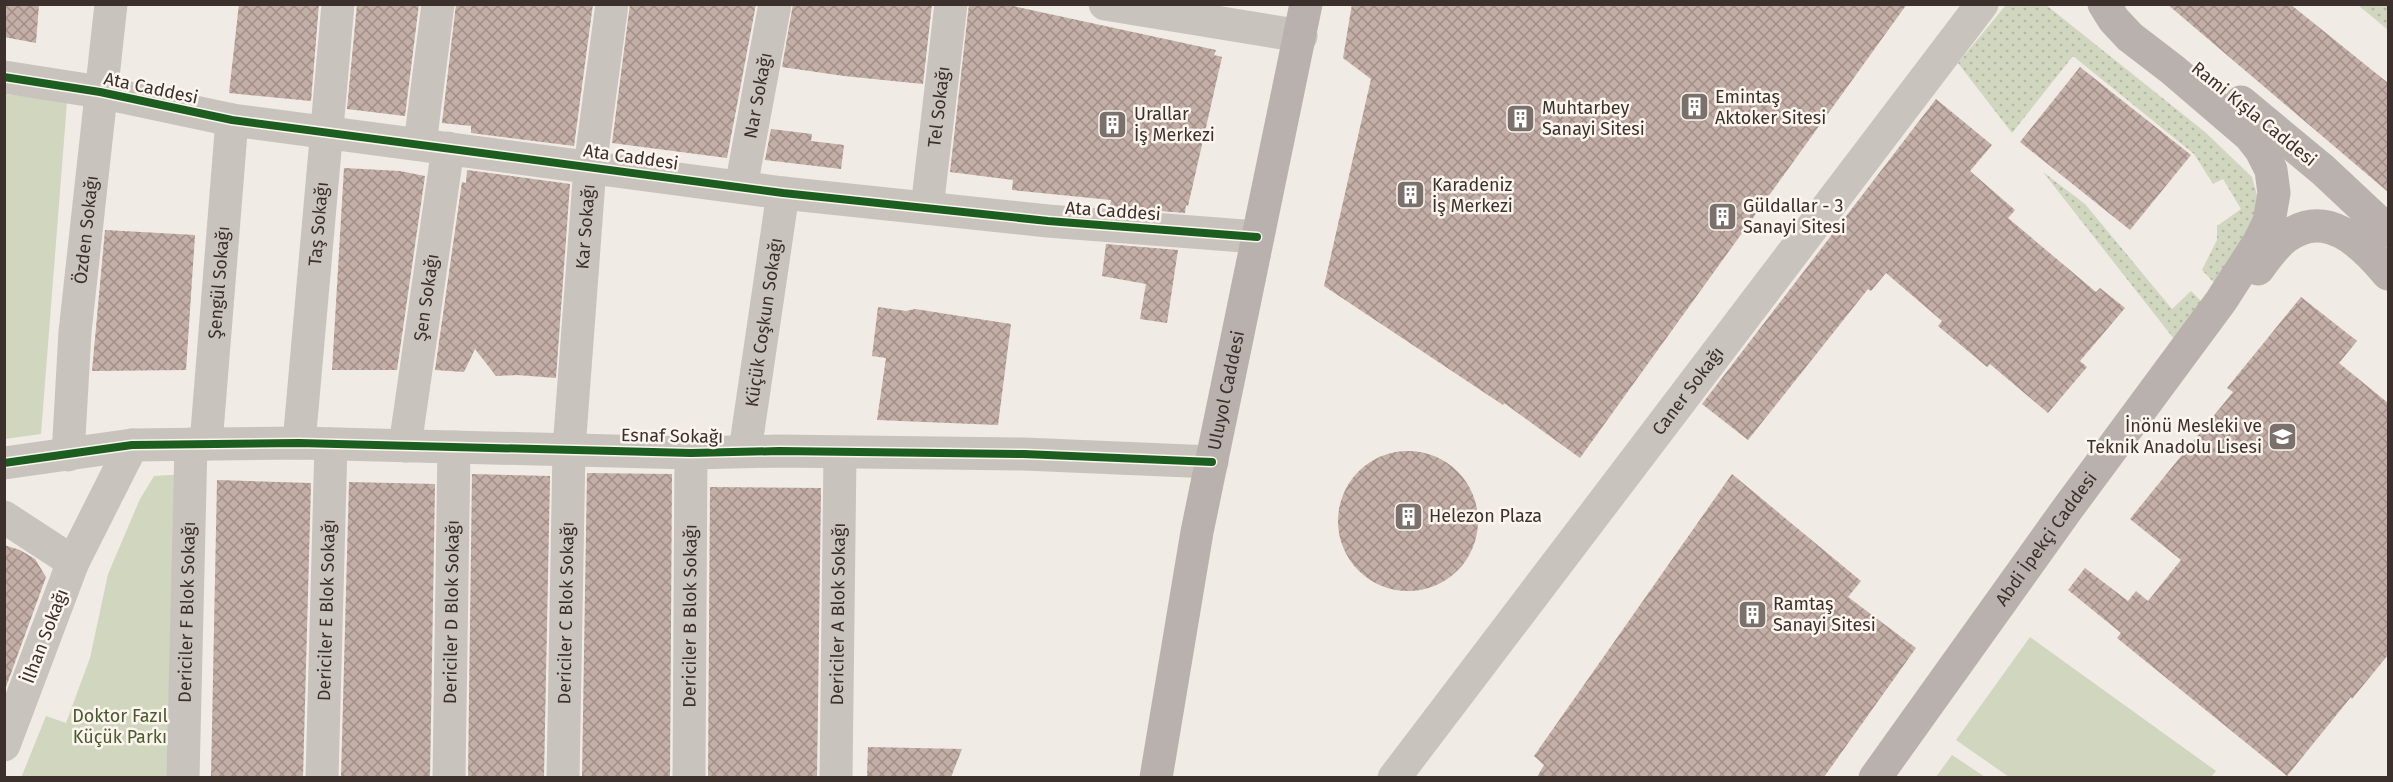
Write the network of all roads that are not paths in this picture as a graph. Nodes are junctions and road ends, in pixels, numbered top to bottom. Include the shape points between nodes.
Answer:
1 (111, 4) edge
2 (338, 4) edge
3 (438, 4) edge
4 (612, 4) edge
5 (775, 4) edge
6 (951, 4) edge
7 (1105, 4) edge
8 (1306, 4) edge
9 (1982, 4) edge
10 (2104, 4) edge
11 (2114, 4) edge
12 (1300, 36) junction
13 (4, 77) edge
14 (100, 92) junction
15 (232, 120) junction
16 (328, 132) junction
17 (434, 146) junction
18 (590, 166) junction
19 (741, 187) junction
20 (783, 193) junction
21 (927, 208) junction
22 (2388, 231) edge
23 (1257, 237) junction
24 (2388, 274) edge
25 (2221, 301) junction
26 (299, 443) junction
27 (198, 444) junction
28 (331, 444) junction
29 (132, 445) junction
30 (405, 446) junction
31 (454, 447) junction
32 (569, 449) junction
33 (745, 452) junction
34 (691, 453) junction
35 (840, 453) junction
36 (68, 455) junction
37 (1212, 462) junction
38 (4, 463) edge
39 (4, 516) edge
40 (73, 562) junction
41 (14, 695) edge
42 (4, 745) edge
43 (183, 777) edge
44 (322, 777) edge
45 (449, 777) edge
46 (563, 777) edge
47 (689, 777) edge
48 (836, 777) edge
49 (1156, 777) edge
50 (1394, 777) edge
51 (1875, 777) edge

1 - 14 street, Özden Sokağı
2 - 16 street, Taş Sokağı
3 - 17 street, Şen Sokağı
4 - 18 street, Kar Sokağı
5 - 19 street, Nar Sokağı
6 - 21 street, Tel Sokağı
7 - 12 street
8 - 12 main road, Uluyol Caddesi
9 - 50 street, Caner Sokağı
10 - 25 main road via 2130,37 2250,136 2271,170 2274,193 2269,222
11 - 22 main road, Rami Kışla Caddesi via 2252,111
12 - 23 main road, Uluyol Caddesi
13 - 14 street, Ata Caddesi
14 - 15 street, Ata Caddesi
14 - 36 street, Özden Sokağı via 75,332
15 - 16 street, Ata Caddesi
15 - 27 street, Şengül Sokağı
16 - 17 street, Ata Caddesi
16 - 26 street, Taş Sokağı
17 - 18 street, Ata Caddesi
17 - 30 street, Şen Sokağı
18 - 19 street, Ata Caddesi
18 - 32 street, Kar Sokağı
19 - 20 street, Ata Caddesi
20 - 21 street, Ata Caddesi
20 - 33 street, Küçük Coşkun Sokağı
21 - 23 street, Ata Caddesi
23 - 37 main road, Uluyol Caddesi
24 - 25 main road via 2348,234 2321,226 2300,229 2284,238 2253,276
25 - 51 main road, Abdi İpekçi Caddesi
26 - 27 street, Esnaf Sokağı
26 - 28 street, Esnaf Sokağı
27 - 29 street, Esnaf Sokağı
27 - 43 street, Dericiler F Blok Sokağı
28 - 30 street, Esnaf Sokağı
28 - 44 street, Dericiler E Blok Sokağı
29 - 36 street, Esnaf Sokağı
29 - 40 street, İlhan Sokağı
30 - 31 street, Esnaf Sokağı
31 - 32 street, Esnaf Sokağı
31 - 45 street, Dericiler D Blok Sokağı
32 - 34 street, Esnaf Sokağı
32 - 46 street, Dericiler C Blok Sokağı
33 - 34 street, Esnaf Sokağı
33 - 35 street, Esnaf Sokağı
34 - 47 street, Dericiler B Blok Sokağı
35 - 37 street, Esnaf Sokağı via 1024,454
35 - 48 street, Dericiler A Blok Sokağı
36 - 38 street, Esnaf Sokağı
37 - 49 main road, Uluyol Caddesi
39 - 40 street
40 - 41 street, İlhan Sokağı
41 - 42 street, İlhan Sokağı

